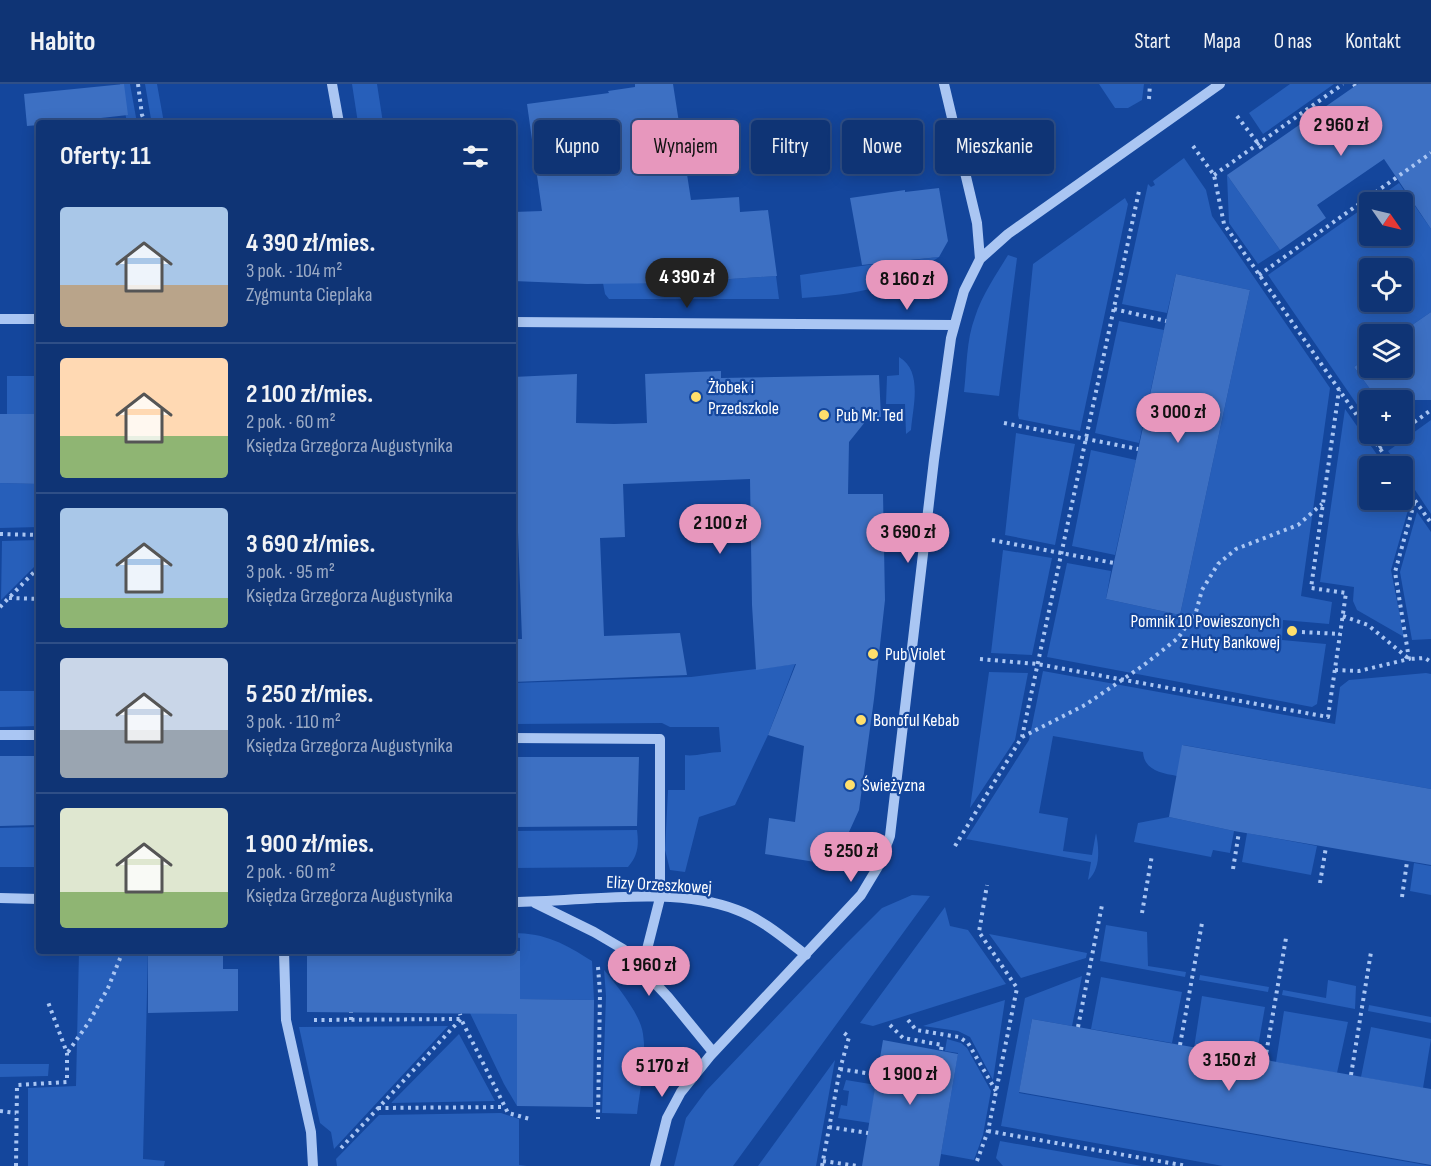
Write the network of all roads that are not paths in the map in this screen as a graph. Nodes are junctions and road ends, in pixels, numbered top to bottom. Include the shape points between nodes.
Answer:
1 (332, 84) edge
2 (944, 84) edge
3 (1220, 84) edge
4 (338, 120) edge
5 (980, 259) junction
6 (0, 319) edge
7 (36, 319) edge
8 (516, 322) edge
9 (954, 326) junction
10 (0, 735) edge
11 (36, 735) edge
12 (516, 738) edge
13 (0, 898) edge
14 (660, 898) junction
15 (36, 899) edge
16 (516, 902) edge
17 (532, 902) junction
18 (284, 954) edge
19 (806, 955) junction
20 (642, 969) junction
21 (713, 1052) junction
22 (313, 1166) edge
23 (655, 1166) edge

1 - 4 street
2 - 5 street via 977,224
3 - 5 street via 1016,228
5 - 9 street via 964,291
6 - 7 street
8 - 9 street
9 - 19 street via 934,460 890,836 861,895
10 - 11 street
12 - 14 street via 660,739
13 - 15 street
14 - 17 street, Elizy Orzeszkowej
14 - 19 street, Elizy Orzeszkowej via 710,901 740,910
14 - 20 street
16 - 17 street, Elizy Orzeszkowej
17 - 20 street, Elizy Orzeszkowej via 623,949
18 - 22 street via 286,1020 311,1132
19 - 21 street
20 - 21 street, Elizy Orzeszkowej
21 - 23 street via 681,1092 667,1118

